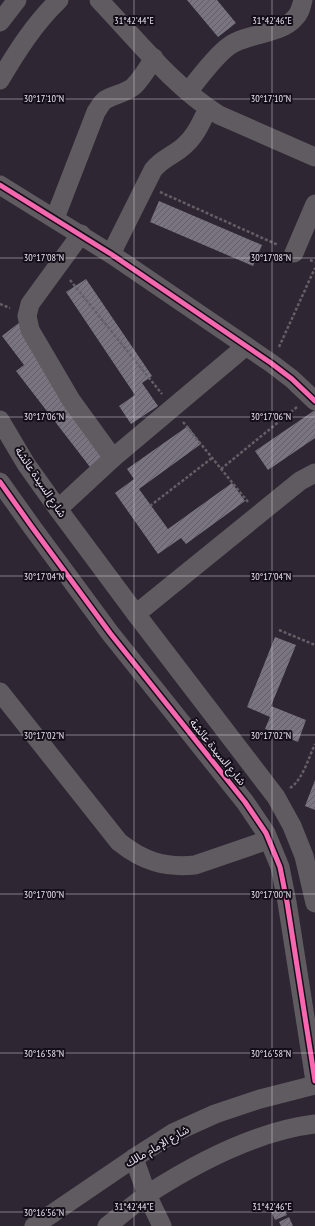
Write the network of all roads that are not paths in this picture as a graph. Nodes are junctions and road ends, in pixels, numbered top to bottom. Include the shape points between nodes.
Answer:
1 (17, 0) edge
2 (58, 0) edge
3 (99, 0) edge
4 (303, 0) edge
5 (0, 22) edge
6 (154, 58) junction
7 (0, 80) edge
8 (188, 92) junction
9 (208, 108) junction
10 (315, 157) edge
11 (0, 185) edge
12 (315, 204) edge
13 (55, 218) junction
14 (81, 234) junction
15 (294, 253) road end
16 (111, 254) junction
17 (246, 346) junction
18 (313, 399) edge
19 (0, 420) edge
20 (113, 458) junction
21 (315, 473) edge
22 (0, 482) edge
23 (58, 509) junction
24 (136, 614) junction
25 (0, 692) edge
26 (219, 724) junction
27 (196, 741) junction
28 (268, 840) junction
29 (315, 903) edge
30 (315, 1081) edge
31 (315, 1085) edge
32 (313, 1123) edge
33 (134, 1158) junction
34 (147, 1195) junction
35 (34, 1226) edge
36 (107, 1226) edge
37 (162, 1226) edge

1 - 5 street
2 - 7 street via 16,52
3 - 6 street
4 - 8 street via 299,13 288,24 229,46
6 - 8 street
6 - 13 street via 133,86 122,94 107,99 96,112
8 - 9 street
9 - 10 street
9 - 16 street via 185,146 158,164
11 - 13 street
12 - 15 street
13 - 14 street
14 - 16 street
14 - 20 street via 30,304 27,316 30,330 71,400
16 - 17 street
17 - 18 street via 292,379
17 - 20 street
19 - 23 street, شارع السيدة عائشة via 26,464
20 - 23 street
21 - 24 street via 300,481
22 - 27 street, شارع السيدة عائشة via 110,634
23 - 24 street, شارع السيدة عائشة
24 - 26 street, شارع السيدة عائشة
25 - 28 street via 119,842 145,859 183,866 195,865
26 - 27 street
26 - 29 street, شارع السيدة عائشة via 276,797 292,826 304,856
27 - 28 street, شارع السيدة عائشة via 245,802
28 - 30 street, شارع السيدة عائشة via 280,867 287,902
31 - 33 street, شارع الإمام مالك via 260,1099 216,1114 173,1134
32 - 34 street via 230,1149 187,1170
33 - 34 street
33 - 35 street, شارع الإمام مالك
34 - 36 street
34 - 37 street

